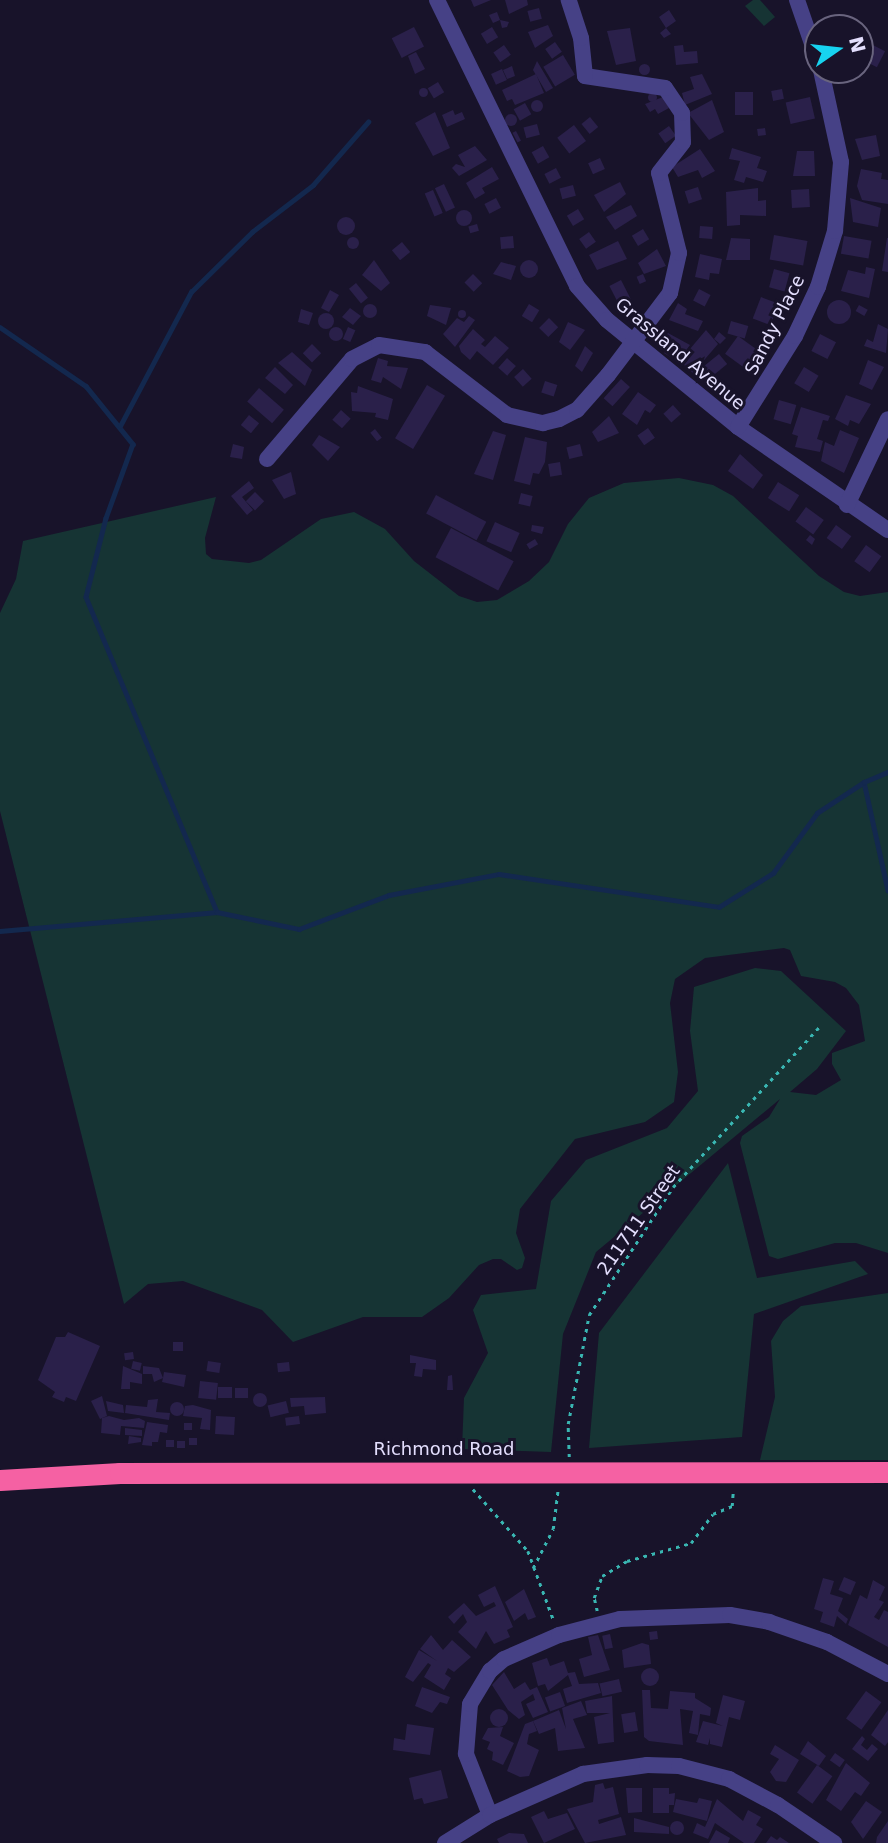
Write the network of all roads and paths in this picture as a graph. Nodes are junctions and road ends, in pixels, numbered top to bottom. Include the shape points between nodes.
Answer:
1 (437, 0) edge
2 (569, 0) edge
3 (797, 0) edge
4 (804, 20) edge
5 (824, 84) edge
6 (635, 341) junction
7 (888, 419) edge
8 (738, 427) junction
9 (267, 459) dead end
10 (847, 505) junction
11 (888, 530) edge
12 (820, 1026) dead end
13 (451, 1471) junction
14 (564, 1471) junction
15 (888, 1472) edge
16 (0, 1480) edge
17 (735, 1483) dead end
18 (533, 1568) junction
19 (601, 1624) junction
20 (560, 1634) junction
21 (888, 1674) edge
22 (489, 1815) junction
23 (445, 1843) edge
24 (834, 1843) edge

1 - 6 street, Grassland Avenue via 563,266 607,320
2 - 6 street via 581,38 585,76 665,88 682,113 684,142 659,173 679,253 676,278
3 - 4 street
5 - 8 street, Sandy Place via 841,162 835,231 818,287 795,336
6 - 8 street, Grassland Avenue
6 - 9 street via 577,410 543,423 502,412 425,352 379,345 352,359
7 - 10 street
8 - 10 street, Grassland Avenue
10 - 11 street, Grassland Avenue
12 - 14 path, 211711 Street via 673,1187 589,1315
13 - 14 highway, Richmond Road
13 - 16 highway, Richmond Road via 107,1473
13 - 18 path via 503,1520 524,1546
14 - 15 highway, Richmond Road
14 - 18 path, 211711 Street via 553,1529
17 - 19 path via 732,1506 713,1514 691,1543 627,1561 600,1578 594,1598
18 - 20 path
19 - 20 street
19 - 21 street via 670,1614 730,1615 769,1622 827,1642
20 - 22 street via 504,1659 490,1671 470,1704 466,1754
22 - 23 street
22 - 24 street via 583,1774 615,1767 679,1766 754,1791

